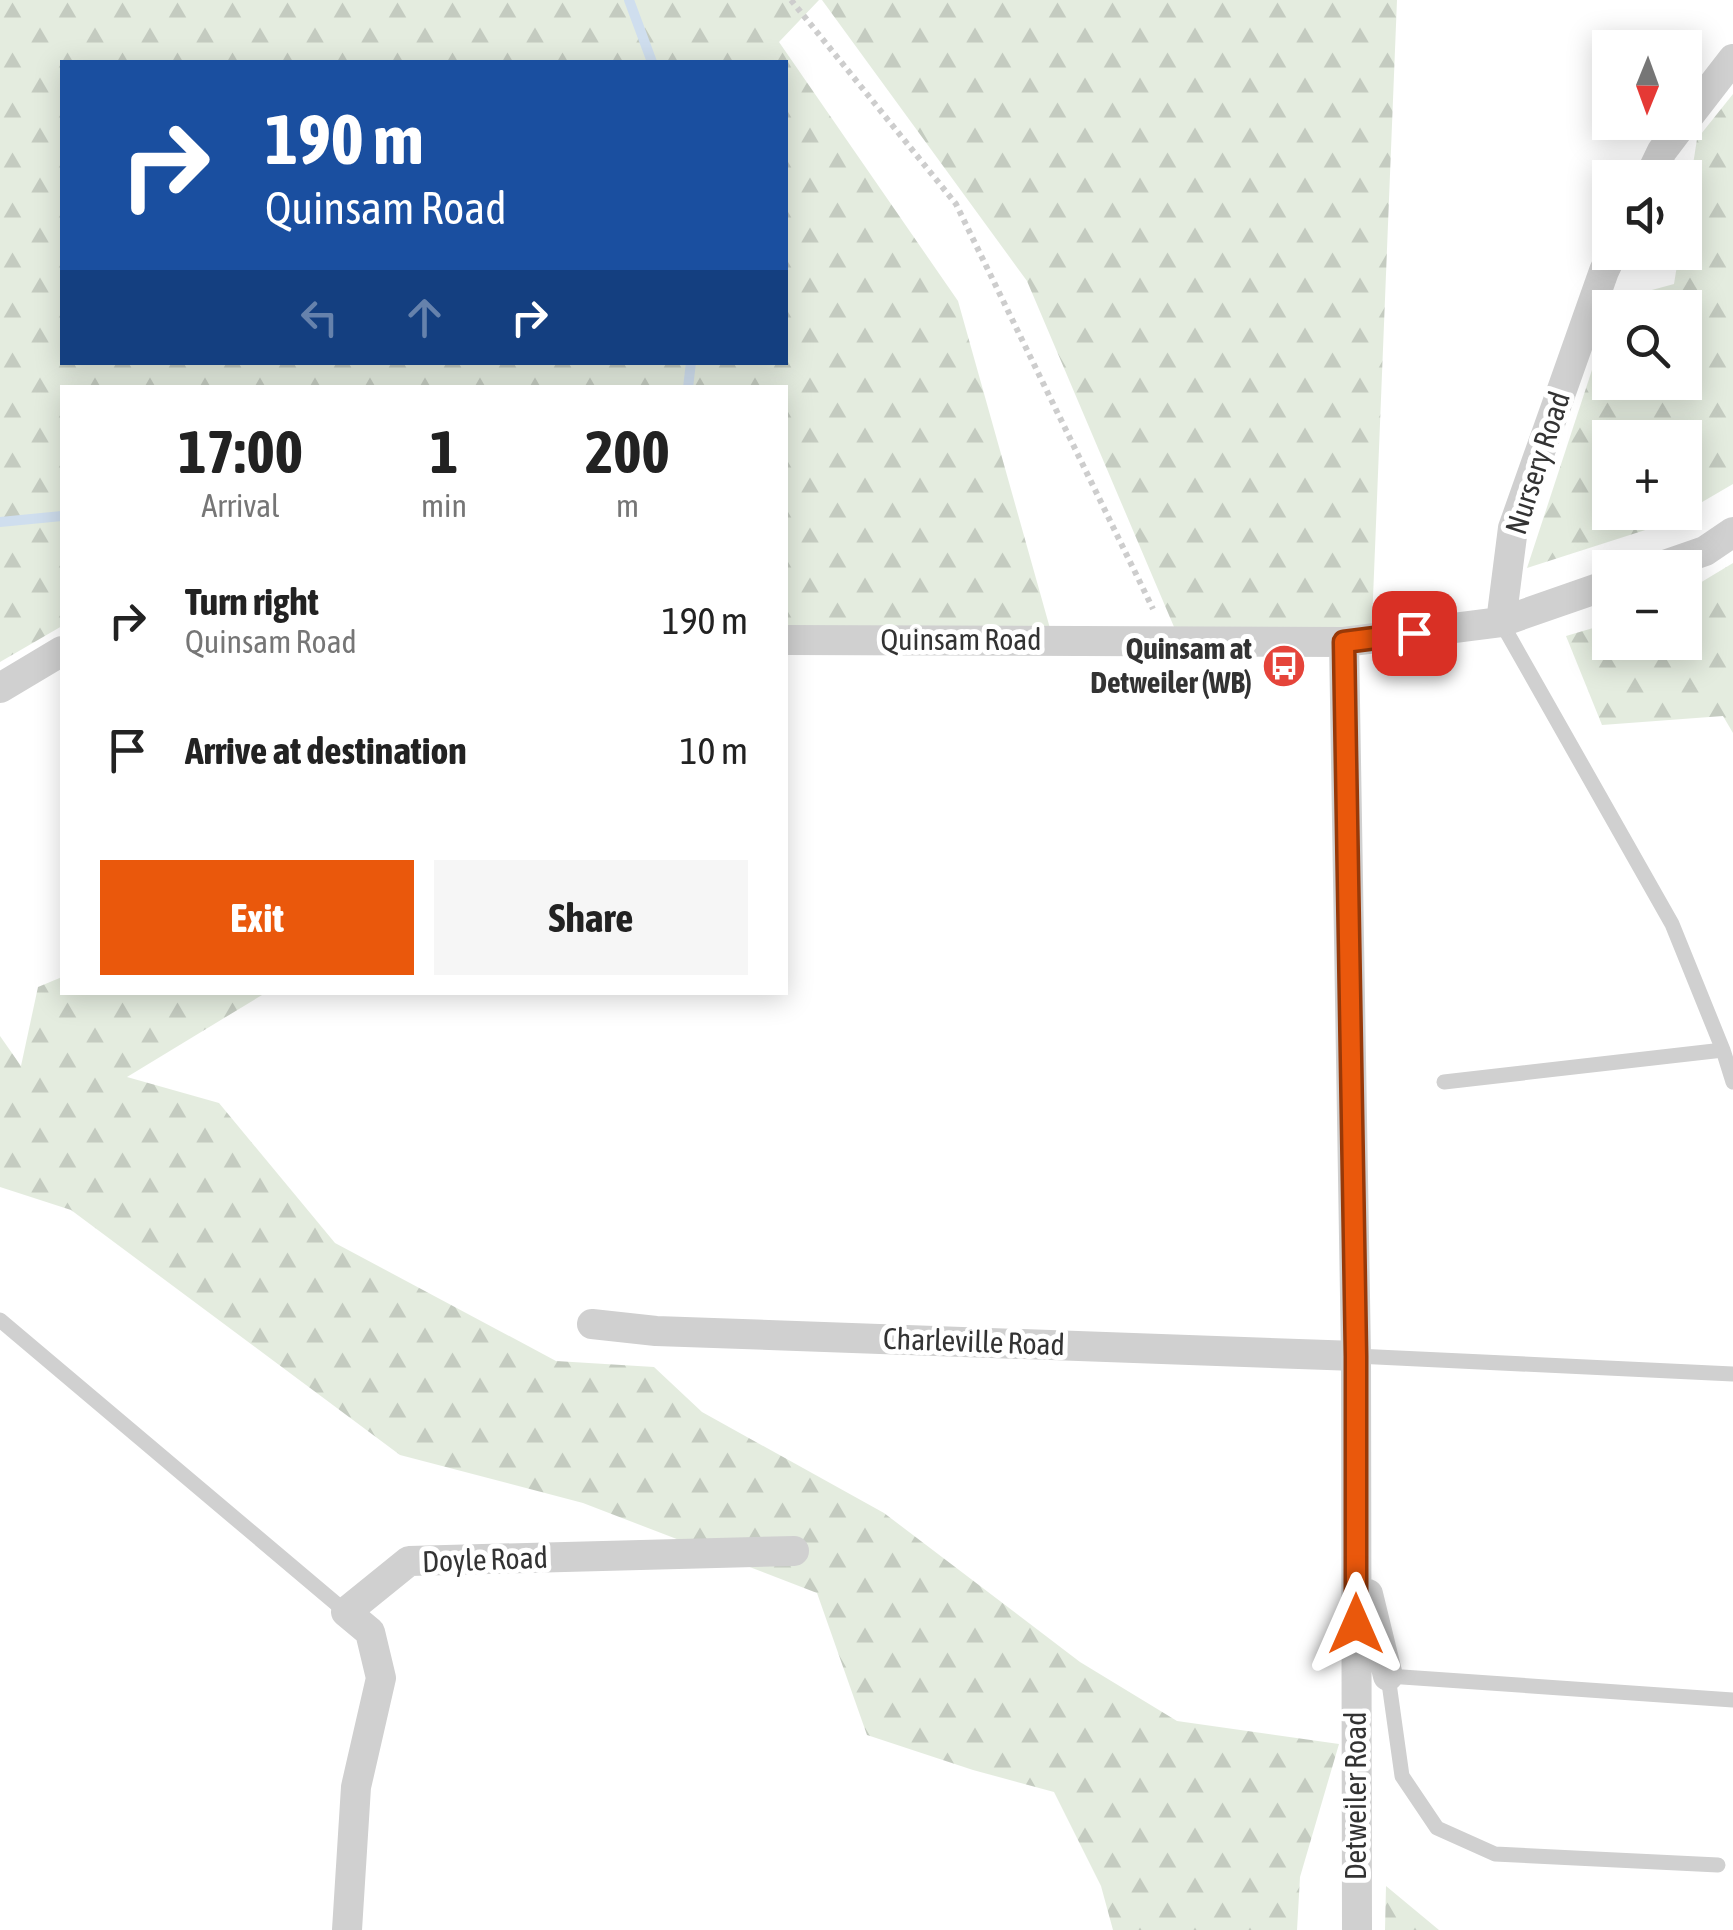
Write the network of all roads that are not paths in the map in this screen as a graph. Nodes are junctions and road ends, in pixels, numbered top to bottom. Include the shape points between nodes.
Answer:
1 (1733, 60) edge
2 (1702, 99) edge
3 (1604, 270) edge
4 (1733, 532) edge
5 (1702, 551) edge
6 (1592, 590) edge
7 (1500, 622) junction
8 (788, 640) edge
9 (1344, 642) junction
10 (60, 652) edge
11 (0, 688) edge
12 (1723, 1050) junction
13 (1444, 1082) dead end
14 (1733, 1082) edge
15 (0, 1320) edge
16 (592, 1324) dead end
17 (1356, 1356) junction
18 (1733, 1374) edge
19 (1356, 1547) junction
20 (794, 1551) dead end
21 (346, 1612) junction
22 (1388, 1676) junction
23 (1733, 1700) edge
24 (1718, 1865) dead end
25 (347, 1930) edge
26 (1357, 1930) edge

1 - 2 street
3 - 7 street, Nursery Road via 1513,528
4 - 5 street
6 - 7 street, Quinsam Road
7 - 9 street, Quinsam Road
7 - 12 lane via 1672,924
8 - 9 street, Quinsam Road
9 - 17 street, Detweiler Road
10 - 11 street
12 - 13 lane
12 - 14 lane
15 - 21 lane
16 - 17 street, Charleville Road
17 - 18 lane
17 - 19 street, Detweiler Road
19 - 22 street
19 - 26 street, Detweiler Road
20 - 21 street, Doyle Road via 409,1562
21 - 25 street via 370,1632 380,1678 356,1787
22 - 23 lane
22 - 24 lane via 1402,1776 1437,1828 1494,1854

